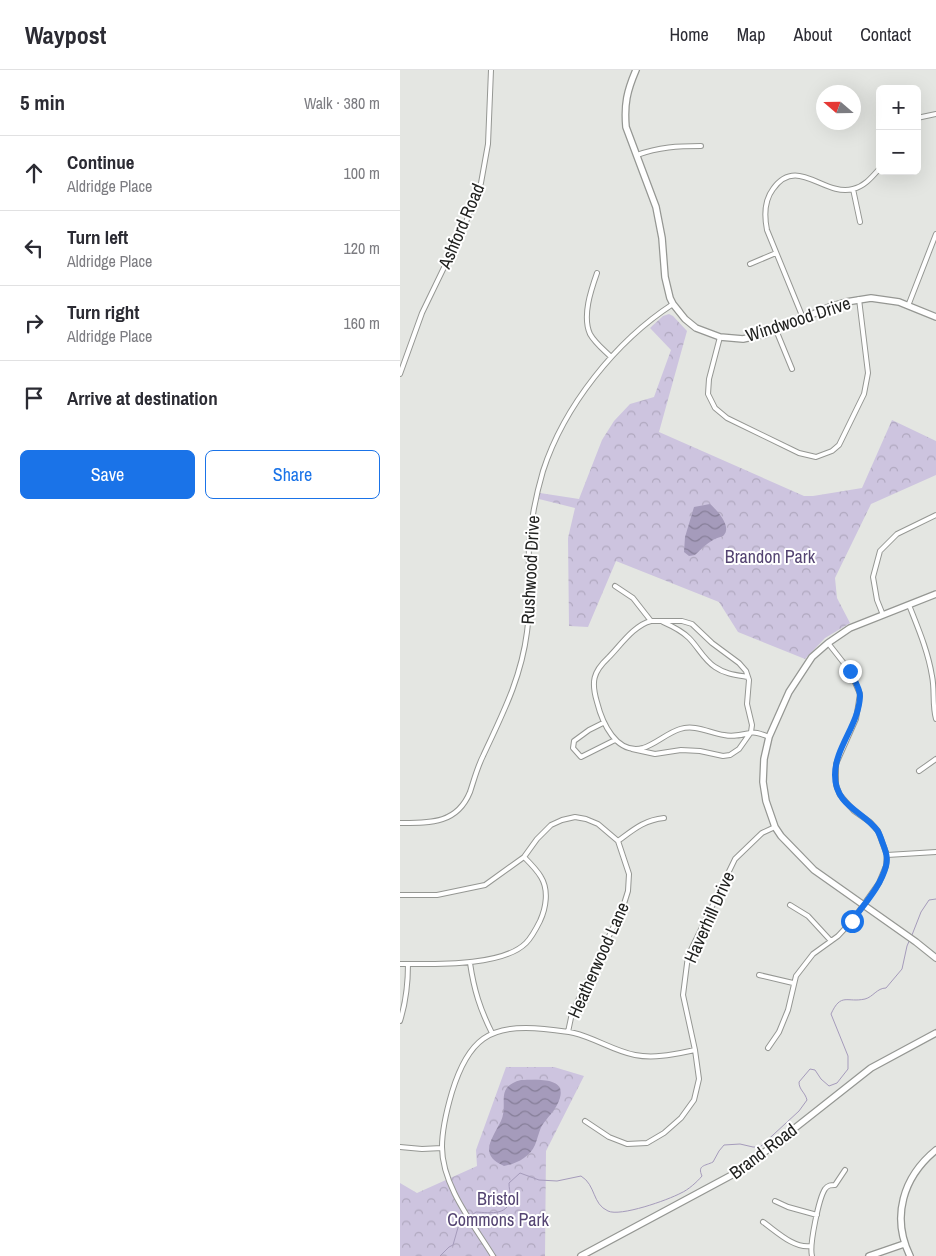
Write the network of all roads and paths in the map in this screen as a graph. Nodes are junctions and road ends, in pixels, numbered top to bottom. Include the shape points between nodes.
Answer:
1 (491, 70) edge
2 (636, 70) edge
3 (936, 114) edge
4 (921, 117) edge
5 (701, 146) dead end
6 (637, 155) junction
7 (876, 173) edge
8 (853, 189) junction
9 (860, 222) dead end
10 (936, 234) edge
11 (776, 253) junction
12 (750, 264) dead end
13 (597, 273) dead end
14 (859, 300) junction
15 (673, 304) junction
16 (908, 306) junction
17 (936, 317) edge
18 (803, 318) junction
19 (776, 330) junction
20 (720, 336) junction
21 (611, 358) junction
22 (792, 369) dead end
23 (400, 374) edge
24 (936, 516) edge
25 (615, 586) dead end
26 (936, 594) edge
27 (909, 605) junction
28 (883, 615) junction
29 (651, 621) junction
30 (660, 621) junction
31 (828, 643) junction
32 (748, 677) junction
33 (936, 719) edge
34 (603, 723) junction
35 (752, 732) junction
36 (769, 737) junction
37 (616, 740) junction
38 (632, 749) junction
39 (936, 759) edge
40 (919, 770) dead end
41 (664, 818) dead end
42 (400, 823) edge
43 (775, 827) junction
44 (618, 841) junction
45 (936, 852) edge
46 (887, 855) junction
47 (524, 857) junction
48 (400, 895) edge
49 (790, 905) dead end
50 (864, 905) junction
51 (831, 941) junction
52 (936, 958) edge
53 (470, 963) junction
54 (400, 964) edge
55 (408, 964) junction
56 (759, 975) dead end
57 (793, 984) junction
58 (400, 1020) edge
59 (568, 1032) junction
60 (492, 1033) junction
61 (936, 1033) edge
62 (768, 1048) dead end
63 (695, 1050) junction
64 (586, 1121) dead end
65 (400, 1147) edge
66 (442, 1148) junction
67 (936, 1150) edge
68 (845, 1170) dead end
69 (775, 1200) dead end
70 (817, 1215) junction
71 (763, 1222) dead end
72 (904, 1244) junction
73 (811, 1246) junction
74 (493, 1256) edge
75 (581, 1256) edge
76 (812, 1256) edge
77 (868, 1256) edge
78 (910, 1256) edge

1 - 23 street, Ashford Road via 488,144 481,184 422,313
2 - 6 street, Windwood Drive via 627,90 625,115
3 - 4 street
5 - 6 street via 670,146
6 - 15 street, Windwood Drive via 656,206 665,277
7 - 8 street via 869,182
8 - 9 street
8 - 11 street via 840,190 808,177 793,175 778,181 770,194 764,216
10 - 16 street
11 - 12 street
11 - 18 street
13 - 21 street via 591,289 587,320 590,333
14 - 16 street, Windwood Drive via 871,298
14 - 18 street, Windwood Drive via 832,306
14 - 20 street via 868,373 864,394 839,445 832,452 816,457 791,449 727,418 715,408 708,394 709,379
15 - 20 street, Windwood Drive via 696,328
15 - 21 street, Rushwood Drive via 654,317
16 - 17 street, Windwood Drive
18 - 19 street, Windwood Drive
19 - 20 street, Windwood Drive via 743,339
19 - 22 street
21 - 42 street, Rushwood Drive via 570,411 543,472 531,527 528,616 520,669 469,793 460,809 445,820 426,824
24 - 28 street via 897,534 880,550 873,577
25 - 29 street via 633,598
26 - 27 street
27 - 28 street
27 - 33 street via 927,652
28 - 31 street via 850,628
29 - 30 street
29 - 34 street via 635,630 600,666 594,677 593,689
30 - 32 street via 689,638 713,666 726,673
30 - 32 street via 692,624 739,662
31 - 36 street via 812,657 789,692
31 - 46 street via 850,671 860,694 856,719 836,764 836,785 854,811 878,831
32 - 35 street via 747,704
34 - 37 street
34 - 37 street via 574,741 573,748 581,757
35 - 36 street
35 - 38 street via 730,736 697,728 681,728 643,748
35 - 38 street via 739,749 723,756 681,750 656,754
36 - 43 street via 763,782
37 - 38 street
39 - 40 street
41 - 44 street via 642,824
43 - 50 street via 814,870
43 - 63 street, Haverhill Drive via 762,833 735,859 688,956 683,994
44 - 47 street via 598,824 574,817 551,825
44 - 59 street, Heatherwood Lane via 629,874 628,891 572,1013
45 - 46 street
46 - 50 street via 879,883
47 - 48 street via 485,885 437,895
47 - 53 street via 542,878 546,897 535,930 525,944 510,953
49 - 51 street via 808,916
50 - 51 street
50 - 52 street
51 - 57 street via 813,954
53 - 55 street
53 - 60 street via 480,1009
54 - 55 street
55 - 58 street via 408,984
56 - 57 street
57 - 62 street via 788,1010
59 - 60 street via 512,1028
59 - 63 street via 618,1051 648,1057
60 - 66 street via 466,1056 458,1074 447,1109
61 - 75 street, Brand Road via 871,1068 743,1169
63 - 64 street, Haverhill Drive via 699,1079 694,1100 664,1133 647,1143 628,1144 609,1137
65 - 66 street
66 - 74 street via 445,1172
67 - 72 street via 920,1165 907,1186 900,1221
68 - 70 street via 836,1185 825,1189
69 - 70 street
70 - 73 street
71 - 73 street via 798,1244
72 - 77 street
72 - 78 street
73 - 76 street

